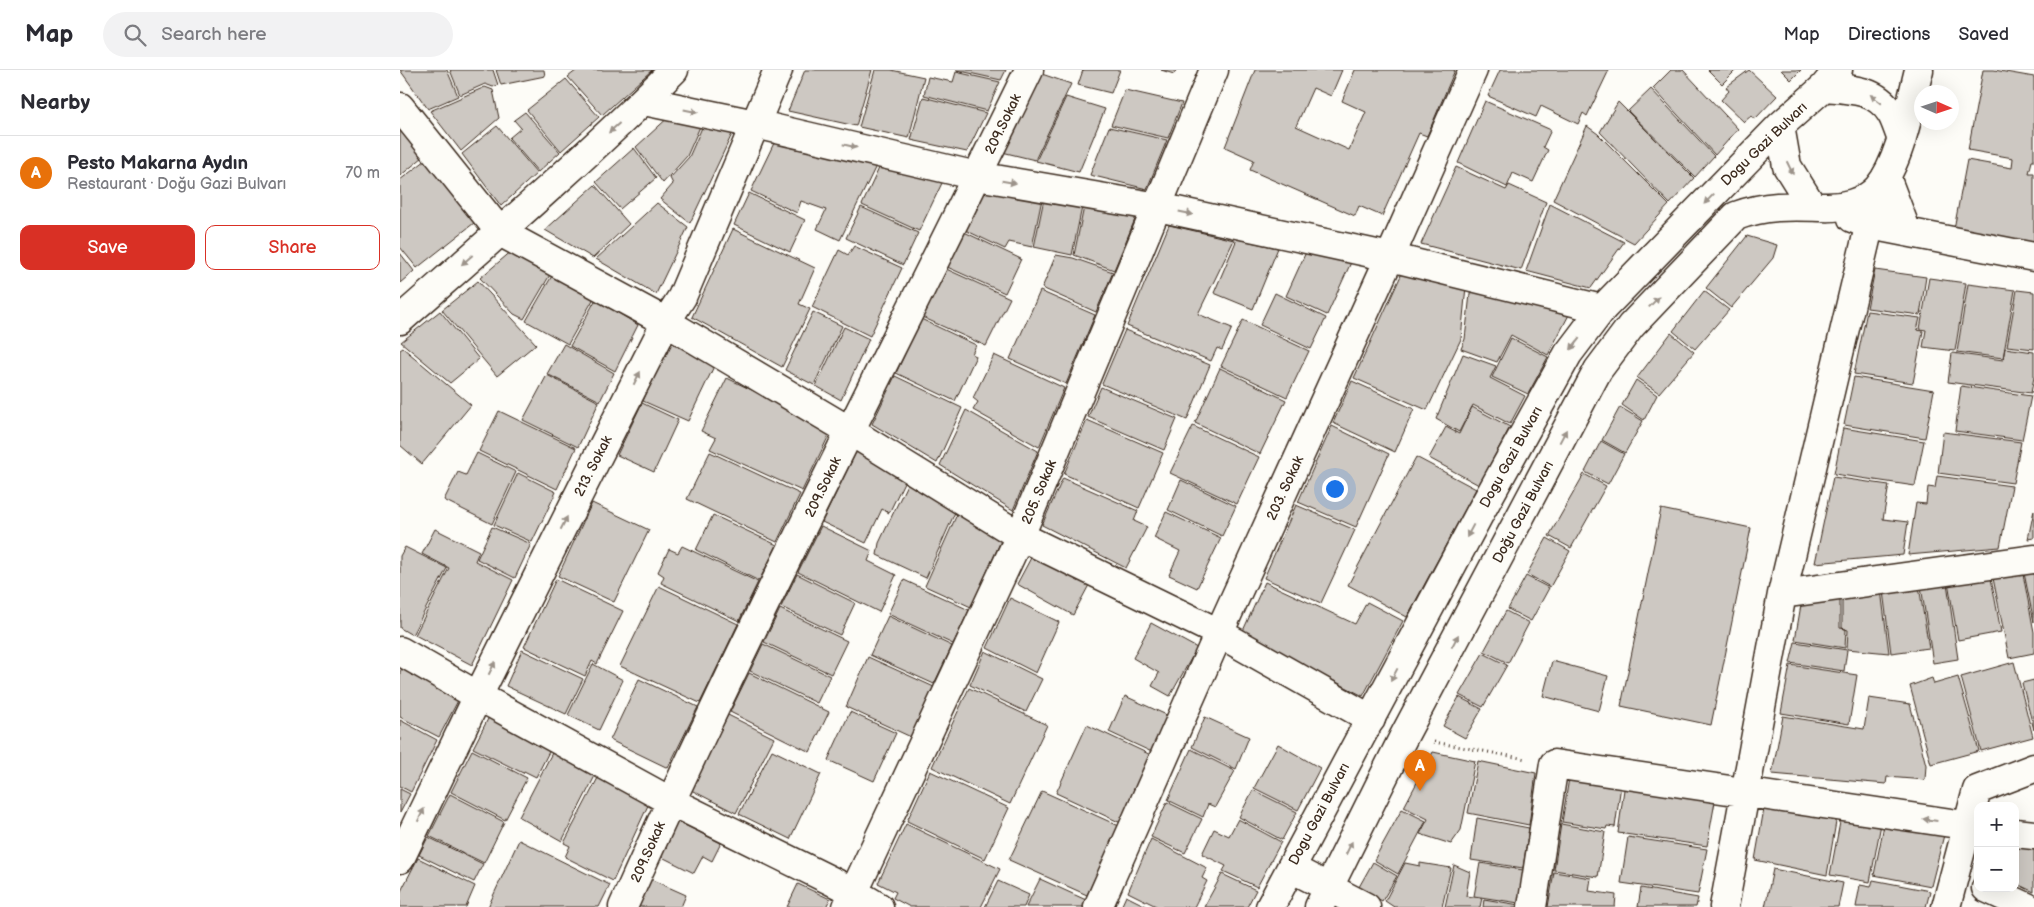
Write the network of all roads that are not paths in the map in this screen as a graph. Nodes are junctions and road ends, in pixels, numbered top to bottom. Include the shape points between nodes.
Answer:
1 (674, 70) edge
2 (778, 70) edge
3 (1029, 70) edge
4 (1214, 70) edge
5 (1473, 70) edge
6 (1919, 70) edge
7 (1831, 78) edge
8 (644, 101) junction
9 (400, 107) edge
10 (755, 124) junction
11 (1780, 126) junction
12 (1902, 139) junction
13 (977, 176) junction
14 (1882, 183) junction
15 (1818, 206) junction
16 (1158, 207) junction
17 (1870, 225) junction
18 (500, 232) junction
19 (1907, 232) junction
20 (1390, 257) junction
21 (2034, 257) edge
22 (1602, 309) junction
23 (400, 320) edge
24 (666, 322) junction
25 (850, 431) junction
26 (1020, 536) junction
27 (2034, 559) edge
28 (1782, 594) junction
29 (1219, 633) junction
30 (400, 650) edge
31 (478, 696) junction
32 (1371, 719) junction
33 (2034, 768) edge
34 (1746, 794) junction
35 (670, 801) junction
36 (1972, 826) edge
37 (2019, 834) edge
38 (2034, 836) edge
39 (400, 859) edge
40 (1291, 868) junction
41 (1966, 879) edge
42 (1995, 892) edge
43 (1324, 897) edge
44 (851, 900) edge
45 (623, 907) edge
46 (879, 907) edge
47 (1098, 907) edge
48 (1270, 907) edge
49 (1366, 907) edge
50 (1532, 907) edge
51 (1724, 907) edge
52 (1946, 907) edge
53 (2027, 907) edge

1 - 8 street
2 - 10 street, 213. Sokak
3 - 13 street, 209.Sokak
4 - 16 street, 205. Sokak
5 - 20 street, 203. Sokak
6 - 12 street
7 - 11 street, Dogu Gazi Bulvarı
12 -> 7 street via 1891,113 1875,97
8 -> 10 street
8 -> 18 street
9 - 18 street
10 -> 13 street
10 - 24 street, 213. Sokak via 682,298
11 -> 15 street via 1787,166
11 -> 22 street, Dogu Gazi Bulvarı
12 - 14 street
13 -> 16 street
13 - 25 street, 209.Sokak
14 - 15 street, Doğu Gazi Bulvarı via 1868,197 1849,205
14 - 17 street
14 - 19 street
15 - 17 street
43 -> 15 street, Doğu Gazi Bulvarı via 1404,736 1598,370 1631,326 1736,216 1759,208
16 -> 20 street
16 - 26 street, 205. Sokak
17 - 19 street
17 - 28 street
18 -> 23 street
18 - 24 street
19 - 21 street
20 - 22 street
20 - 29 street, 203. Sokak
22 -> 32 street, Dogu Gazi Bulvarı via 1568,354
24 - 25 street
31 -> 24 street, 213. Sokak
25 - 26 street
25 - 35 street, 209.Sokak
26 - 29 street
26 - 44 street, 205. Sokak
27 - 28 street
28 - 34 street
29 - 32 street
29 - 47 street, 203. Sokak
30 - 31 street
31 - 35 street
39 -> 31 street, 213. Sokak
32 - 40 street, Dogu Gazi Bulvarı
33 - 36 street via 1976,790
36 -> 34 street
34 - 50 street via 1554,764
34 - 51 street
35 - 44 street
35 - 45 street, 209.Sokak
36 - 41 street
37 - 38 street
40 - 43 street
40 - 48 street, Dogu Gazi Bulvarı
41 - 52 street
42 - 53 street
43 - 49 street
44 - 46 street

